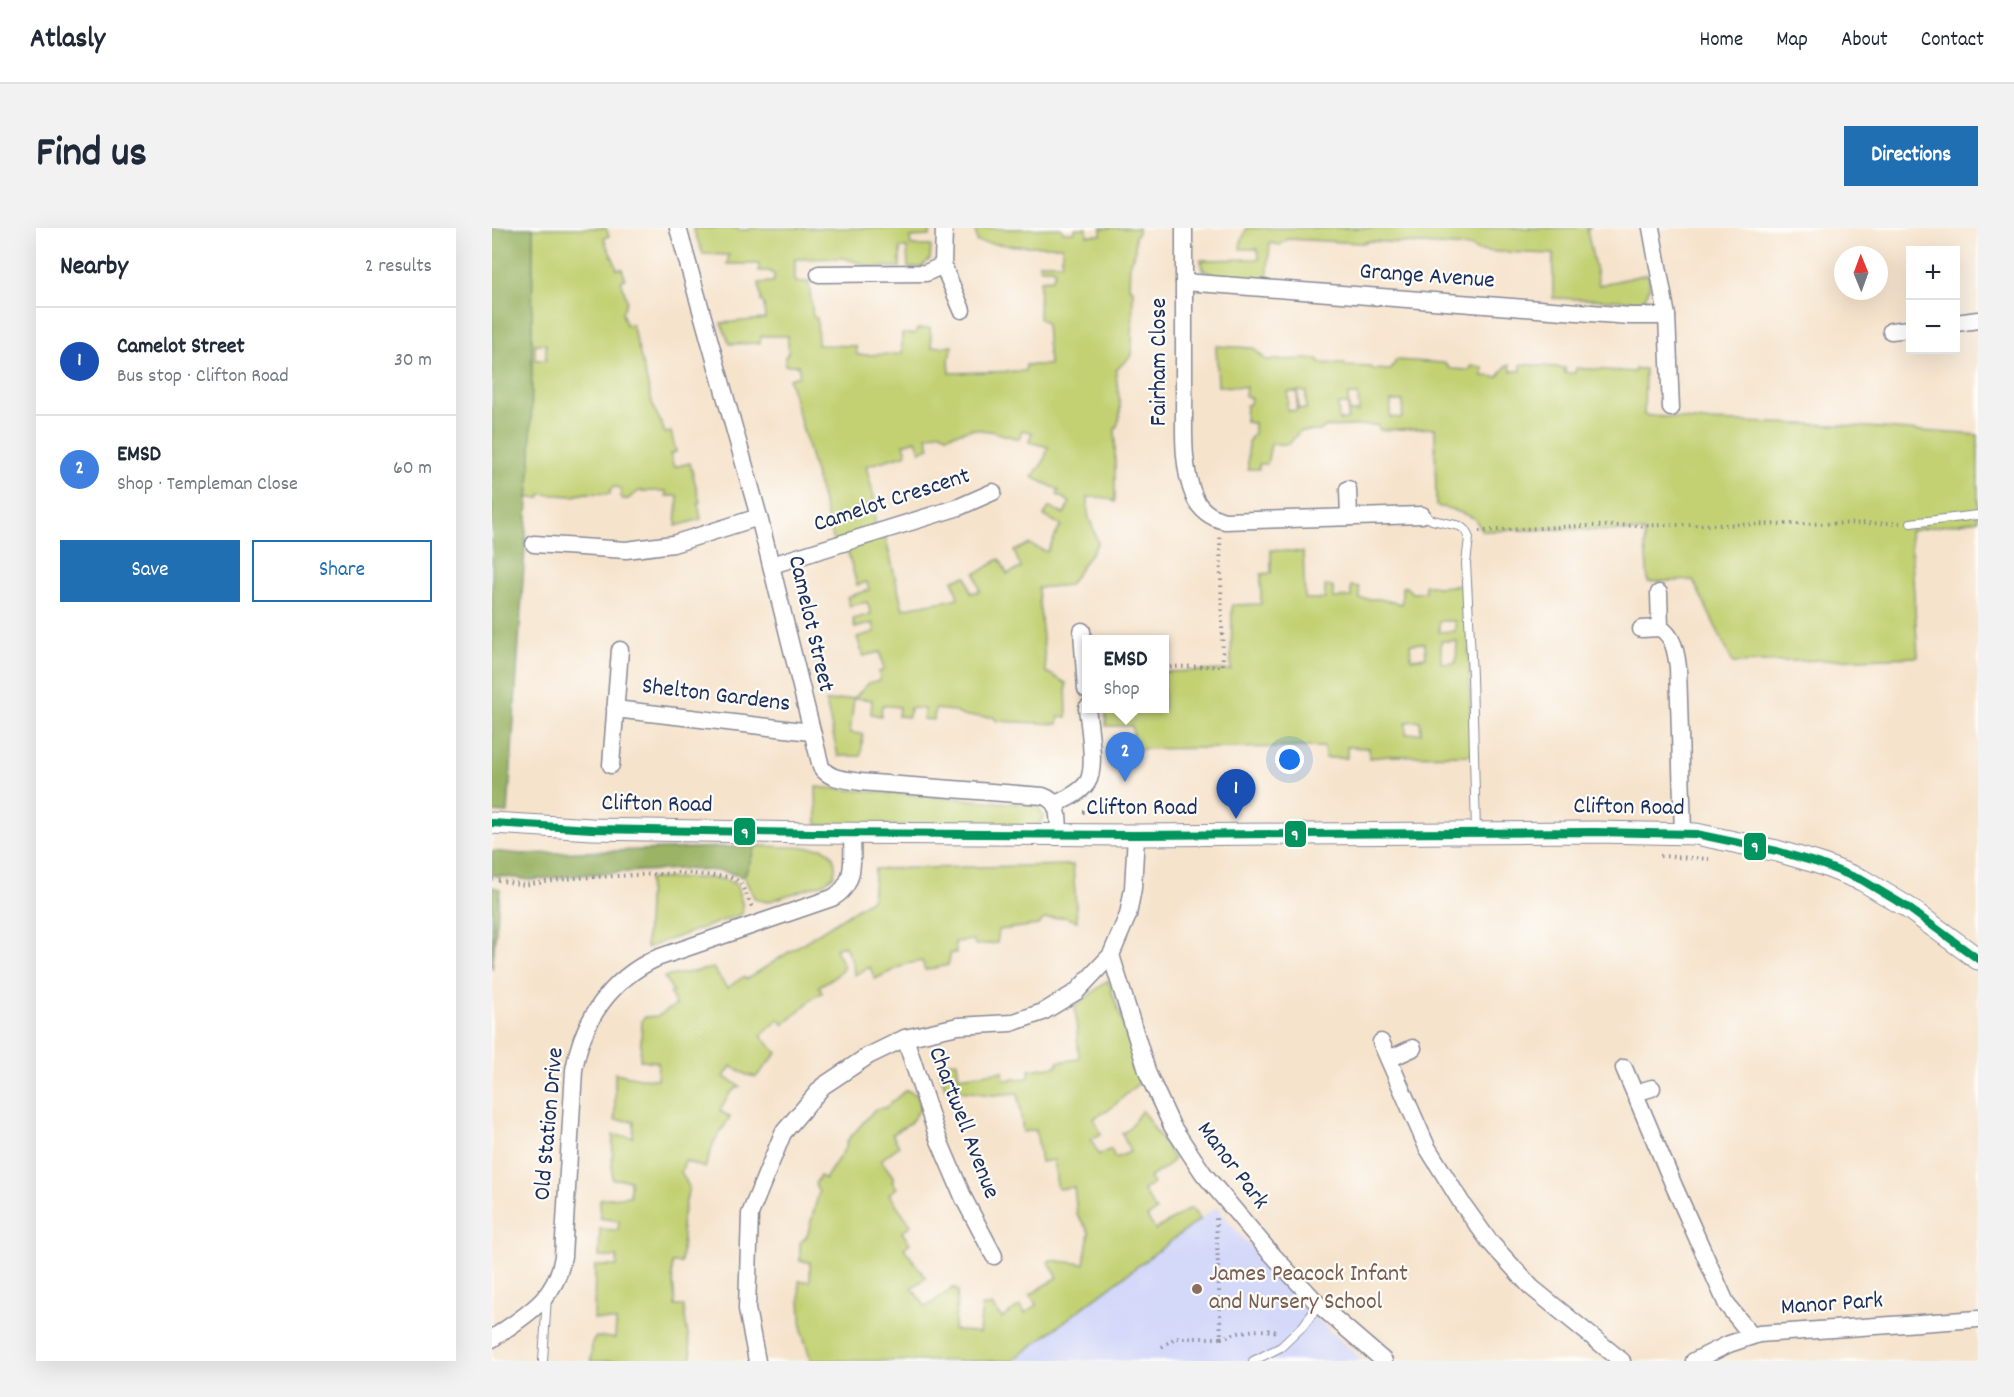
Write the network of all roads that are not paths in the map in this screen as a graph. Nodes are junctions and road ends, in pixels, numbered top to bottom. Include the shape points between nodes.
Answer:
1 (678, 228) edge
2 (944, 228) edge
3 (1184, 228) edge
4 (1651, 228) edge
5 (943, 265) junction
6 (819, 274) dead end
7 (1184, 282) junction
8 (962, 310) dead end
9 (1667, 316) junction
10 (1978, 320) edge
11 (1960, 322) edge
12 (1906, 330) edge
13 (1891, 331) dead end
14 (1671, 408) dead end
15 (1348, 489) dead end
16 (993, 492) dead end
17 (1422, 515) joint
18 (1978, 515) edge
19 (1349, 517) junction
20 (759, 518) junction
21 (1911, 523) road end
22 (534, 543) dead end
23 (772, 565) junction
24 (1659, 593) dead end
25 (1660, 628) junction
26 (1641, 629) dead end
27 (1082, 631) dead end
28 (1082, 635) edge
29 (620, 651) dead end
30 (615, 709) junction
31 (1087, 713) edge
32 (811, 732) junction
33 (610, 765) dead end
34 (1057, 808) junction
35 (492, 823) edge
36 (852, 833) junction
37 (1476, 833) junction
38 (1683, 833) junction
39 (1059, 834) junction
40 (1136, 835) junction
41 (1111, 955) junction
42 (1978, 959) edge
43 (905, 1038) junction
44 (1381, 1042) dead end
45 (1413, 1048) dead end
46 (1389, 1059) junction
47 (1624, 1068) dead end
48 (1652, 1088) dead end
49 (1635, 1094) junction
50 (994, 1256) dead end
51 (547, 1296) junction
52 (1319, 1305) junction
53 (1978, 1319) edge
54 (1752, 1336) junction
55 (492, 1339) edge
56 (543, 1361) edge
57 (757, 1361) edge
58 (1253, 1361) edge
59 (1384, 1361) edge
60 (1622, 1361) edge
61 (1694, 1361) edge

1 - 20 street, Camelot Street
2 - 5 street
3 - 7 street, Fairham Close
4 - 9 street
5 - 6 street via 926,273
5 - 8 street
7 - 9 street, Grange Avenue
7 - 19 street, Fairham Close via 1187,494 1219,520
9 - 14 street
10 - 11 street
12 - 13 street
15 - 19 street
16 - 23 street, Camelot Crescent via 959,507
17 - 19 street
17 - 37 lane via 1460,526 1470,545 1466,564
18 - 21 lane
20 - 22 street via 673,544 626,550
20 - 23 street, Camelot Street
23 - 32 street, Camelot Street
24 - 25 street
25 - 26 street
25 - 38 street via 1672,641 1678,667
27 - 28 street
29 - 30 street, Shelton Gardens
30 - 32 street, Shelton Gardens
30 - 33 street, Shelton Gardens
31 - 34 street via 1092,769 1089,782
32 - 34 street, Camelot Street via 821,767 836,778 1043,796
34 - 39 street
35 - 36 street, Clifton Road via 650,831
36 - 39 street, Clifton Road
36 - 51 street, Old Station Drive via 851,873 842,893 644,964 610,992 591,1017 574,1070 564,1256
37 - 38 street, Clifton Road
37 - 40 street, Clifton Road
38 - 42 street, Clifton Road via 1718,837 1801,857 1854,877 1893,898
39 - 40 street, Clifton Road
40 - 41 street via 1131,905
41 - 43 street via 1076,992 1043,1012 1011,1023 958,1026
41 - 52 street, Manor Park via 1148,1074 1172,1126 1216,1189
43 - 50 street, Chartwell Avenue via 938,1138
43 - 57 street via 868,1056 823,1086 783,1133 750,1214 747,1309
44 - 46 street
45 - 46 street
46 - 60 street via 1427,1147 1489,1241 1531,1287
47 - 49 street
48 - 49 street
49 - 54 street via 1727,1305
51 - 55 street, Old Station Drive
51 - 56 lane
52 - 58 lane via 1281,1347
52 - 59 street, Manor Park
53 - 54 street, Manor Park
54 - 61 street, Manor Park

